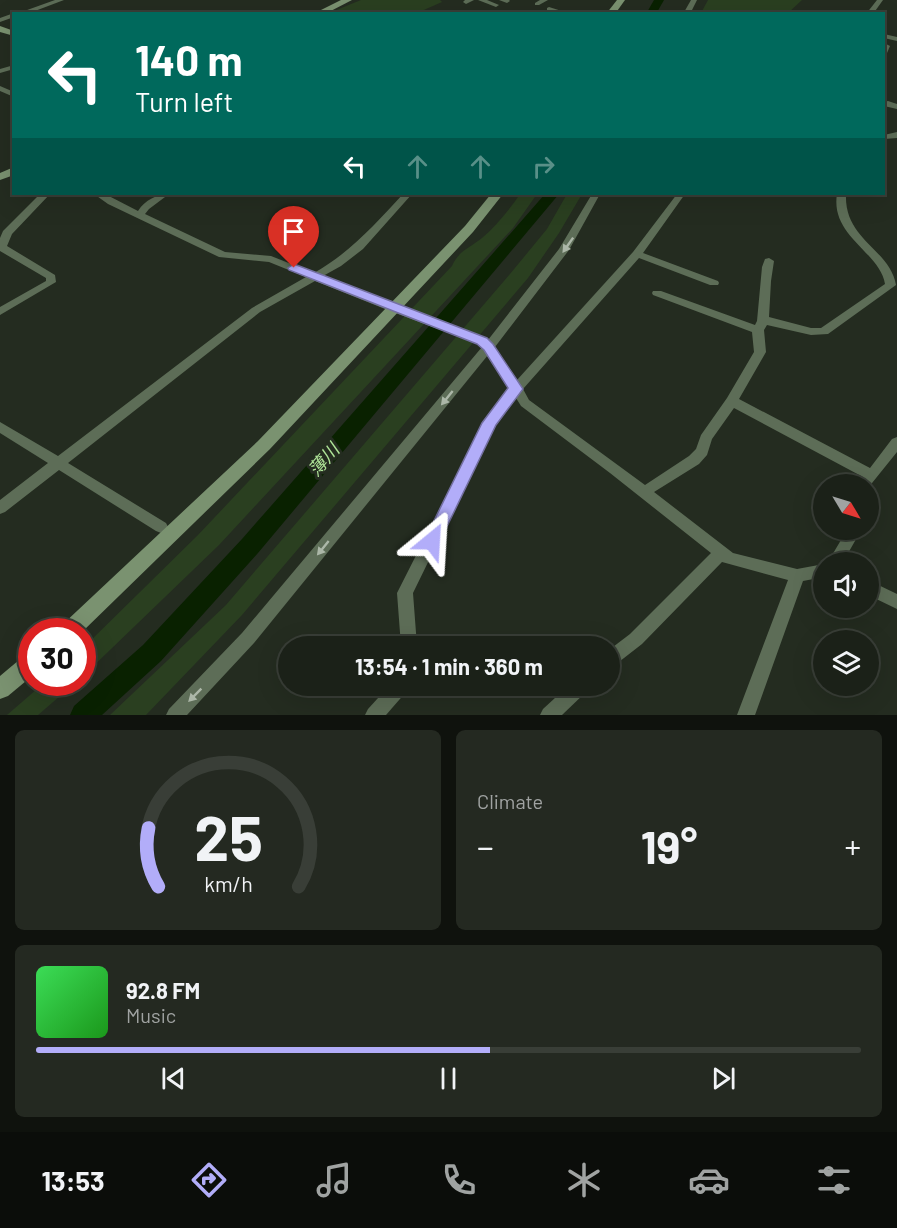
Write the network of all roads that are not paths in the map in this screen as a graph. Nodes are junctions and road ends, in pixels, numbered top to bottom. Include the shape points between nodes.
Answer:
1 (61, 0) edge
2 (348, 0) edge
3 (480, 0) edge
4 (545, 0) edge
5 (621, 0) edge
6 (880, 0) edge
7 (537, 4) dead end
8 (496, 5) dead end
9 (549, 9) dead end
10 (25, 12) edge
11 (321, 12) edge
12 (559, 12) edge
13 (612, 12) edge
14 (871, 12) edge
15 (885, 102) edge
16 (897, 107) edge
17 (44, 195) edge
18 (100, 195) edge
19 (163, 195) edge
20 (407, 195) edge
21 (496, 195) edge
22 (595, 195) edge
23 (680, 195) edge
24 (842, 195) edge
25 (140, 215) junction
26 (637, 254) junction
27 (769, 261) dead end
28 (316, 276) junction
29 (714, 283) dead end
30 (894, 286) edge
31 (657, 293) dead end
32 (398, 310) junction
33 (0, 312) edge
34 (760, 326) junction
35 (485, 344) junction
36 (516, 389) junction
37 (732, 401) junction
38 (0, 427) edge
39 (897, 442) edge
40 (59, 463) junction
41 (858, 474) edge
42 (873, 474) edge
43 (644, 492) junction
44 (0, 508) edge
45 (162, 534) junction
46 (721, 553) junction
47 (813, 572) edge
48 (796, 576) junction
49 (879, 593) edge
50 (897, 602) edge
51 (81, 618) edge
52 (408, 636) edge
53 (620, 651) edge
54 (18, 674) edge
55 (0, 689) edge
56 (393, 696) edge
57 (569, 696) edge
58 (380, 713) edge
59 (175, 715) edge
60 (549, 715) edge
61 (746, 715) edge

1 - 10 street
2 - 11 street
3 - 8 street
4 - 7 street
5 - 13 street
6 - 14 street
9 - 12 street
15 - 16 street
17 - 33 street via 7,233 1,247 51,278 51,282
18 - 25 street
19 - 25 street
20 - 28 street via 359,247
21 - 32 street
22 -> 35 street via 570,243
23 - 26 street
24 - 30 street via 842,215 889,273
25 - 28 street via 223,255 271,259
26 - 29 street
26 - 36 street
27 - 34 street
28 - 32 street
28 - 40 street via 256,310
30 - 34 street via 824,331 817,333 786,323
31 - 34 street
32 - 35 street
32 - 45 street via 179,527
34 - 37 street via 760,352
35 - 36 street
35 -> 59 street via 248,638
36 - 43 street via 534,411
36 - 52 street via 490,423 405,593
37 - 41 street
37 - 43 street via 694,460
38 - 40 street
39 - 42 street
40 - 44 street
40 - 45 street
43 - 46 street
45 - 51 street
46 - 48 street
46 - 53 street
47 - 48 street
48 - 61 street
49 - 50 street
54 - 55 street
56 - 58 street
57 - 60 street

